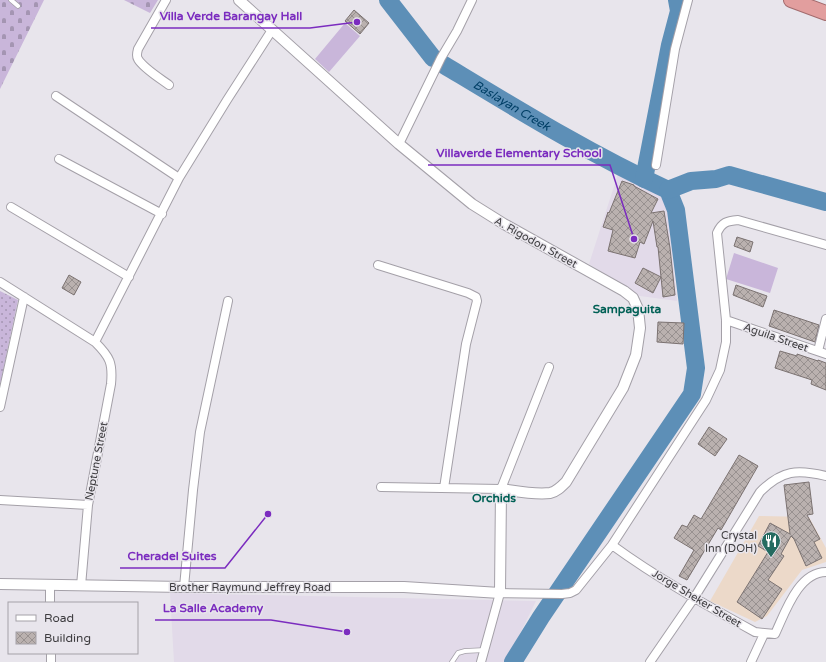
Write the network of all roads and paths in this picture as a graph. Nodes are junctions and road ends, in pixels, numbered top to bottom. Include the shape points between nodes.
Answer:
1 (11, 0) edge
2 (166, 0) edge
3 (239, 0) edge
4 (472, 0) edge
5 (688, 0) edge
6 (791, 0) edge
7 (817, 0) edge
8 (826, 4) edge
9 (18, 6) dead end
10 (826, 14) edge
11 (272, 30) junction
12 (169, 85) dead end
13 (56, 96) dead end
14 (399, 144) junction
15 (59, 159) dead end
16 (656, 165) dead end
17 (180, 178) junction
18 (11, 207) dead end
19 (162, 214) junction
20 (826, 245) edge
21 (378, 265) dead end
22 (129, 277) junction
23 (0, 282) edge
24 (24, 297) junction
25 (228, 301) dead end
26 (826, 319) edge
27 (726, 320) junction
28 (95, 342) junction
29 (822, 353) edge
30 (549, 367) dead end
31 (0, 407) edge
32 (826, 476) edge
33 (380, 487) dead end
34 (444, 488) junction
35 (501, 489) junction
36 (0, 500) edge
37 (88, 506) junction
38 (612, 545) junction
39 (826, 572) edge
40 (0, 584) edge
41 (50, 585) junction
42 (81, 586) junction
43 (184, 587) junction
44 (500, 593) junction
45 (694, 598) junction
46 (50, 602) edge
47 (764, 634) junction
48 (485, 650) junction
49 (452, 662) edge
50 (481, 662) edge
51 (650, 662) edge
52 (751, 662) edge

1 - 9 lane
2 - 12 street via 137,54 142,64
3 - 11 street, A. Rigodon Street
4 - 14 street
5 - 16 street via 675,49
6 - 10 highway
7 - 8 highway
11 - 14 street, A. Rigodon Street
11 - 17 street
13 - 17 street
14 - 35 street, A. Rigodon Street via 472,204 624,290 633,298 638,308 640,328 636,355 626,381 566,482 551,493
15 - 19 street
17 - 19 street
18 - 22 street
19 - 22 street
20 - 27 street via 738,220 721,225 717,233
21 - 34 street via 476,297 466,344
22 - 28 street
23 - 24 street, Neptune Street
24 - 28 street, Neptune Street
24 - 31 street
25 - 43 street via 200,432
26 - 29 street
27 - 29 street, Aguila Street
27 - 38 street via 726,342 720,370 706,400
28 - 37 street, Neptune Street via 110,361 112,371
30 - 35 street
32 - 45 street via 807,472 788,473 771,481 760,492
33 - 34 street
34 - 35 street
35 - 44 street
36 - 37 street
37 - 42 street, Neptune Street
38 - 44 street via 576,590 570,593
38 - 45 street, Jorge Sheker Street
39 - 47 street via 808,578 798,588 775,634
40 - 41 street, Brother Raymund Jeffrey Road
41 - 42 street, Brother Raymund Jeffrey Road
41 - 46 street
42 - 43 street, Brother Raymund Jeffrey Road
43 - 44 street, Brother Raymund Jeffrey Road via 404,587
44 - 48 street
45 - 47 street, Jorge Sheker Street via 755,632
45 - 51 street
47 - 52 street
48 - 49 lane via 458,653
48 - 50 street

